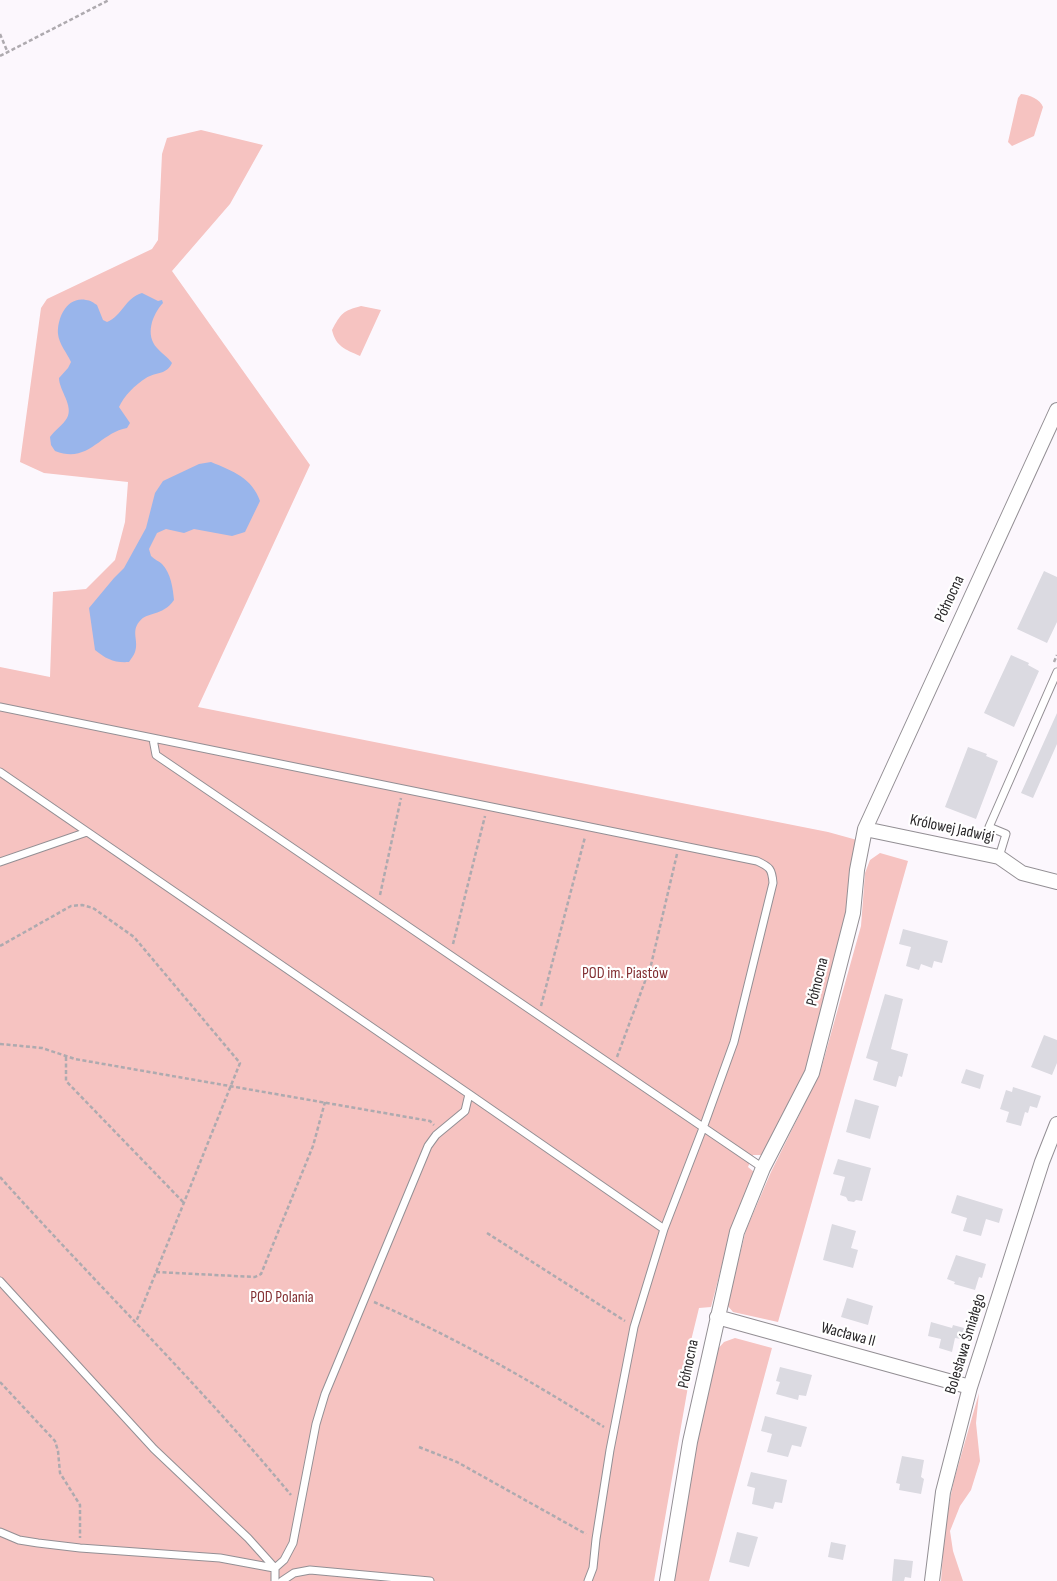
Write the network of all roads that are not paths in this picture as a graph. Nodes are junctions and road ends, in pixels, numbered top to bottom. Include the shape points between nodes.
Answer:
1 (1057, 410) edge
2 (1057, 672) edge
3 (0, 707) edge
4 (153, 739) junction
5 (0, 772) edge
6 (865, 829) junction
7 (87, 832) junction
8 (999, 857) junction
9 (0, 862) edge
10 (1057, 882) edge
11 (469, 1094) junction
12 (1057, 1124) edge
13 (703, 1128) junction
14 (763, 1168) junction
15 (664, 1229) junction
16 (0, 1281) edge
17 (717, 1317) junction
18 (970, 1387) junction
19 (0, 1532) edge
20 (275, 1568) junction
21 (275, 1581) edge
22 (282, 1581) edge
23 (430, 1581) edge
24 (588, 1581) edge
25 (667, 1581) edge
26 (932, 1581) edge

1 - 6 street, Północna
2 - 8 lane via 989,827 1006,834
3 - 4 lane
4 - 13 lane via 156,755
4 - 13 lane via 767,865 774,883 734,1042
5 - 7 lane
6 - 8 street, Królowej Jadwigi
6 - 14 street, Północna via 853,913 812,1073
7 - 9 lane
7 - 11 lane
8 - 10 street, Królowej Jadwigi via 1022,873
11 - 15 lane
11 - 20 lane via 465,1110 428,1146 325,1394 316,1424 293,1543 284,1560
12 - 18 street, Bolesława Śmiałego
13 - 14 lane
13 - 15 lane
14 - 17 street, Północna via 737,1232
15 - 24 lane via 634,1327 613,1433 593,1568
16 - 20 lane via 154,1449
17 - 18 street, Wacława II
17 - 25 street, Północna via 690,1442
18 - 26 street, Bolesława Śmiałego via 943,1492
19 - 20 lane via 19,1540 80,1548 220,1558
20 - 21 lane
22 - 23 lane via 294,1573 310,1570

